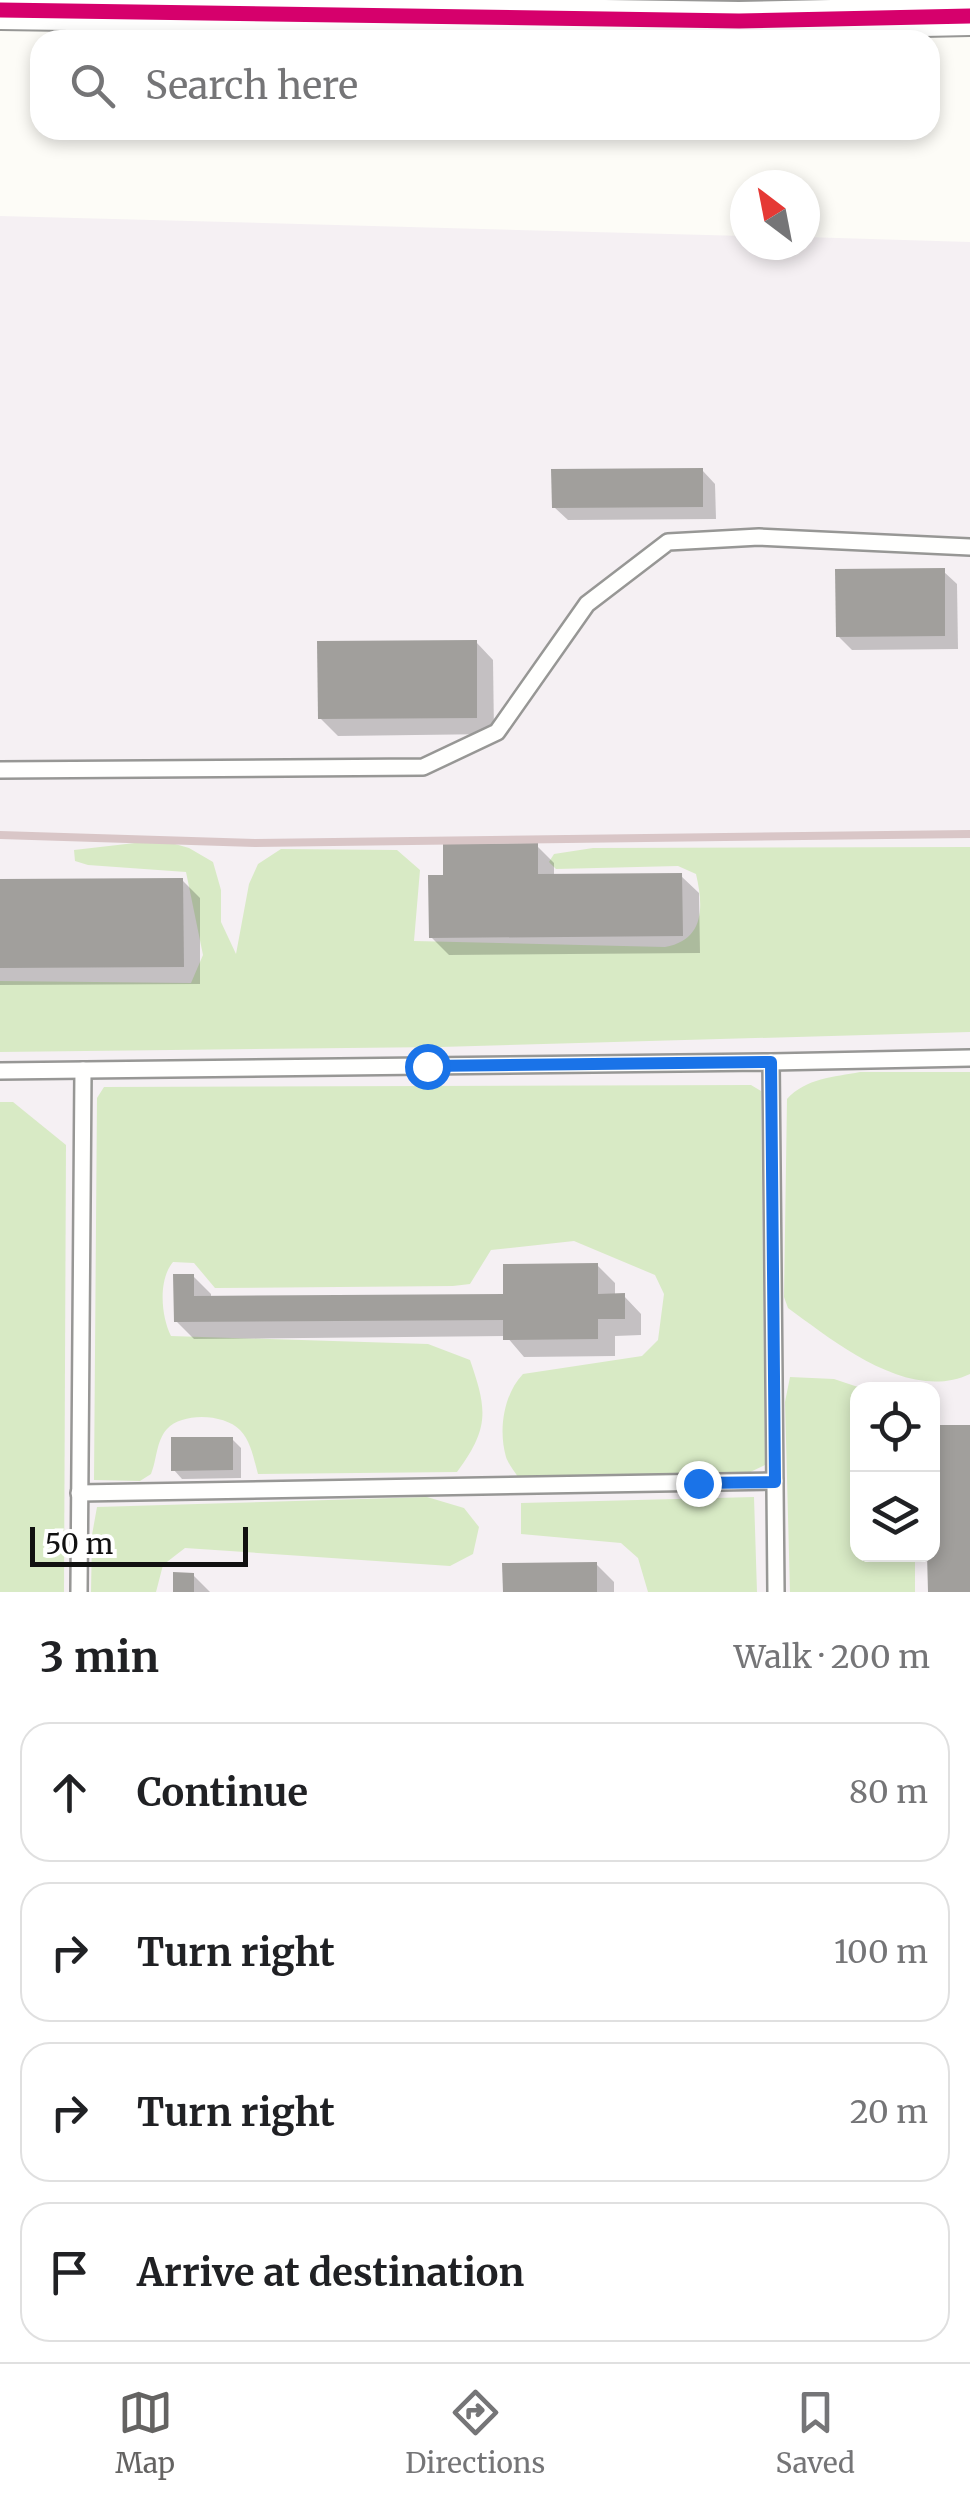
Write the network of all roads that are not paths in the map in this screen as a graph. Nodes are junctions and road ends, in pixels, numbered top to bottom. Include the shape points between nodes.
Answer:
1 (0, 10) edge
2 (970, 16) edge
3 (970, 546) edge
4 (0, 770) edge
5 (970, 1058) edge
6 (771, 1062) junction
7 (83, 1070) junction
8 (0, 1071) edge
9 (775, 1482) junction
10 (79, 1493) junction
11 (78, 1592) edge
12 (776, 1592) edge

1 - 2 street via 740,21
3 - 4 lane via 759,536 668,542 586,604 497,732 422,767
5 - 6 lane
6 - 7 lane
6 - 9 lane
7 - 8 lane
7 - 10 lane
9 - 10 lane
9 - 12 lane
10 - 11 lane

